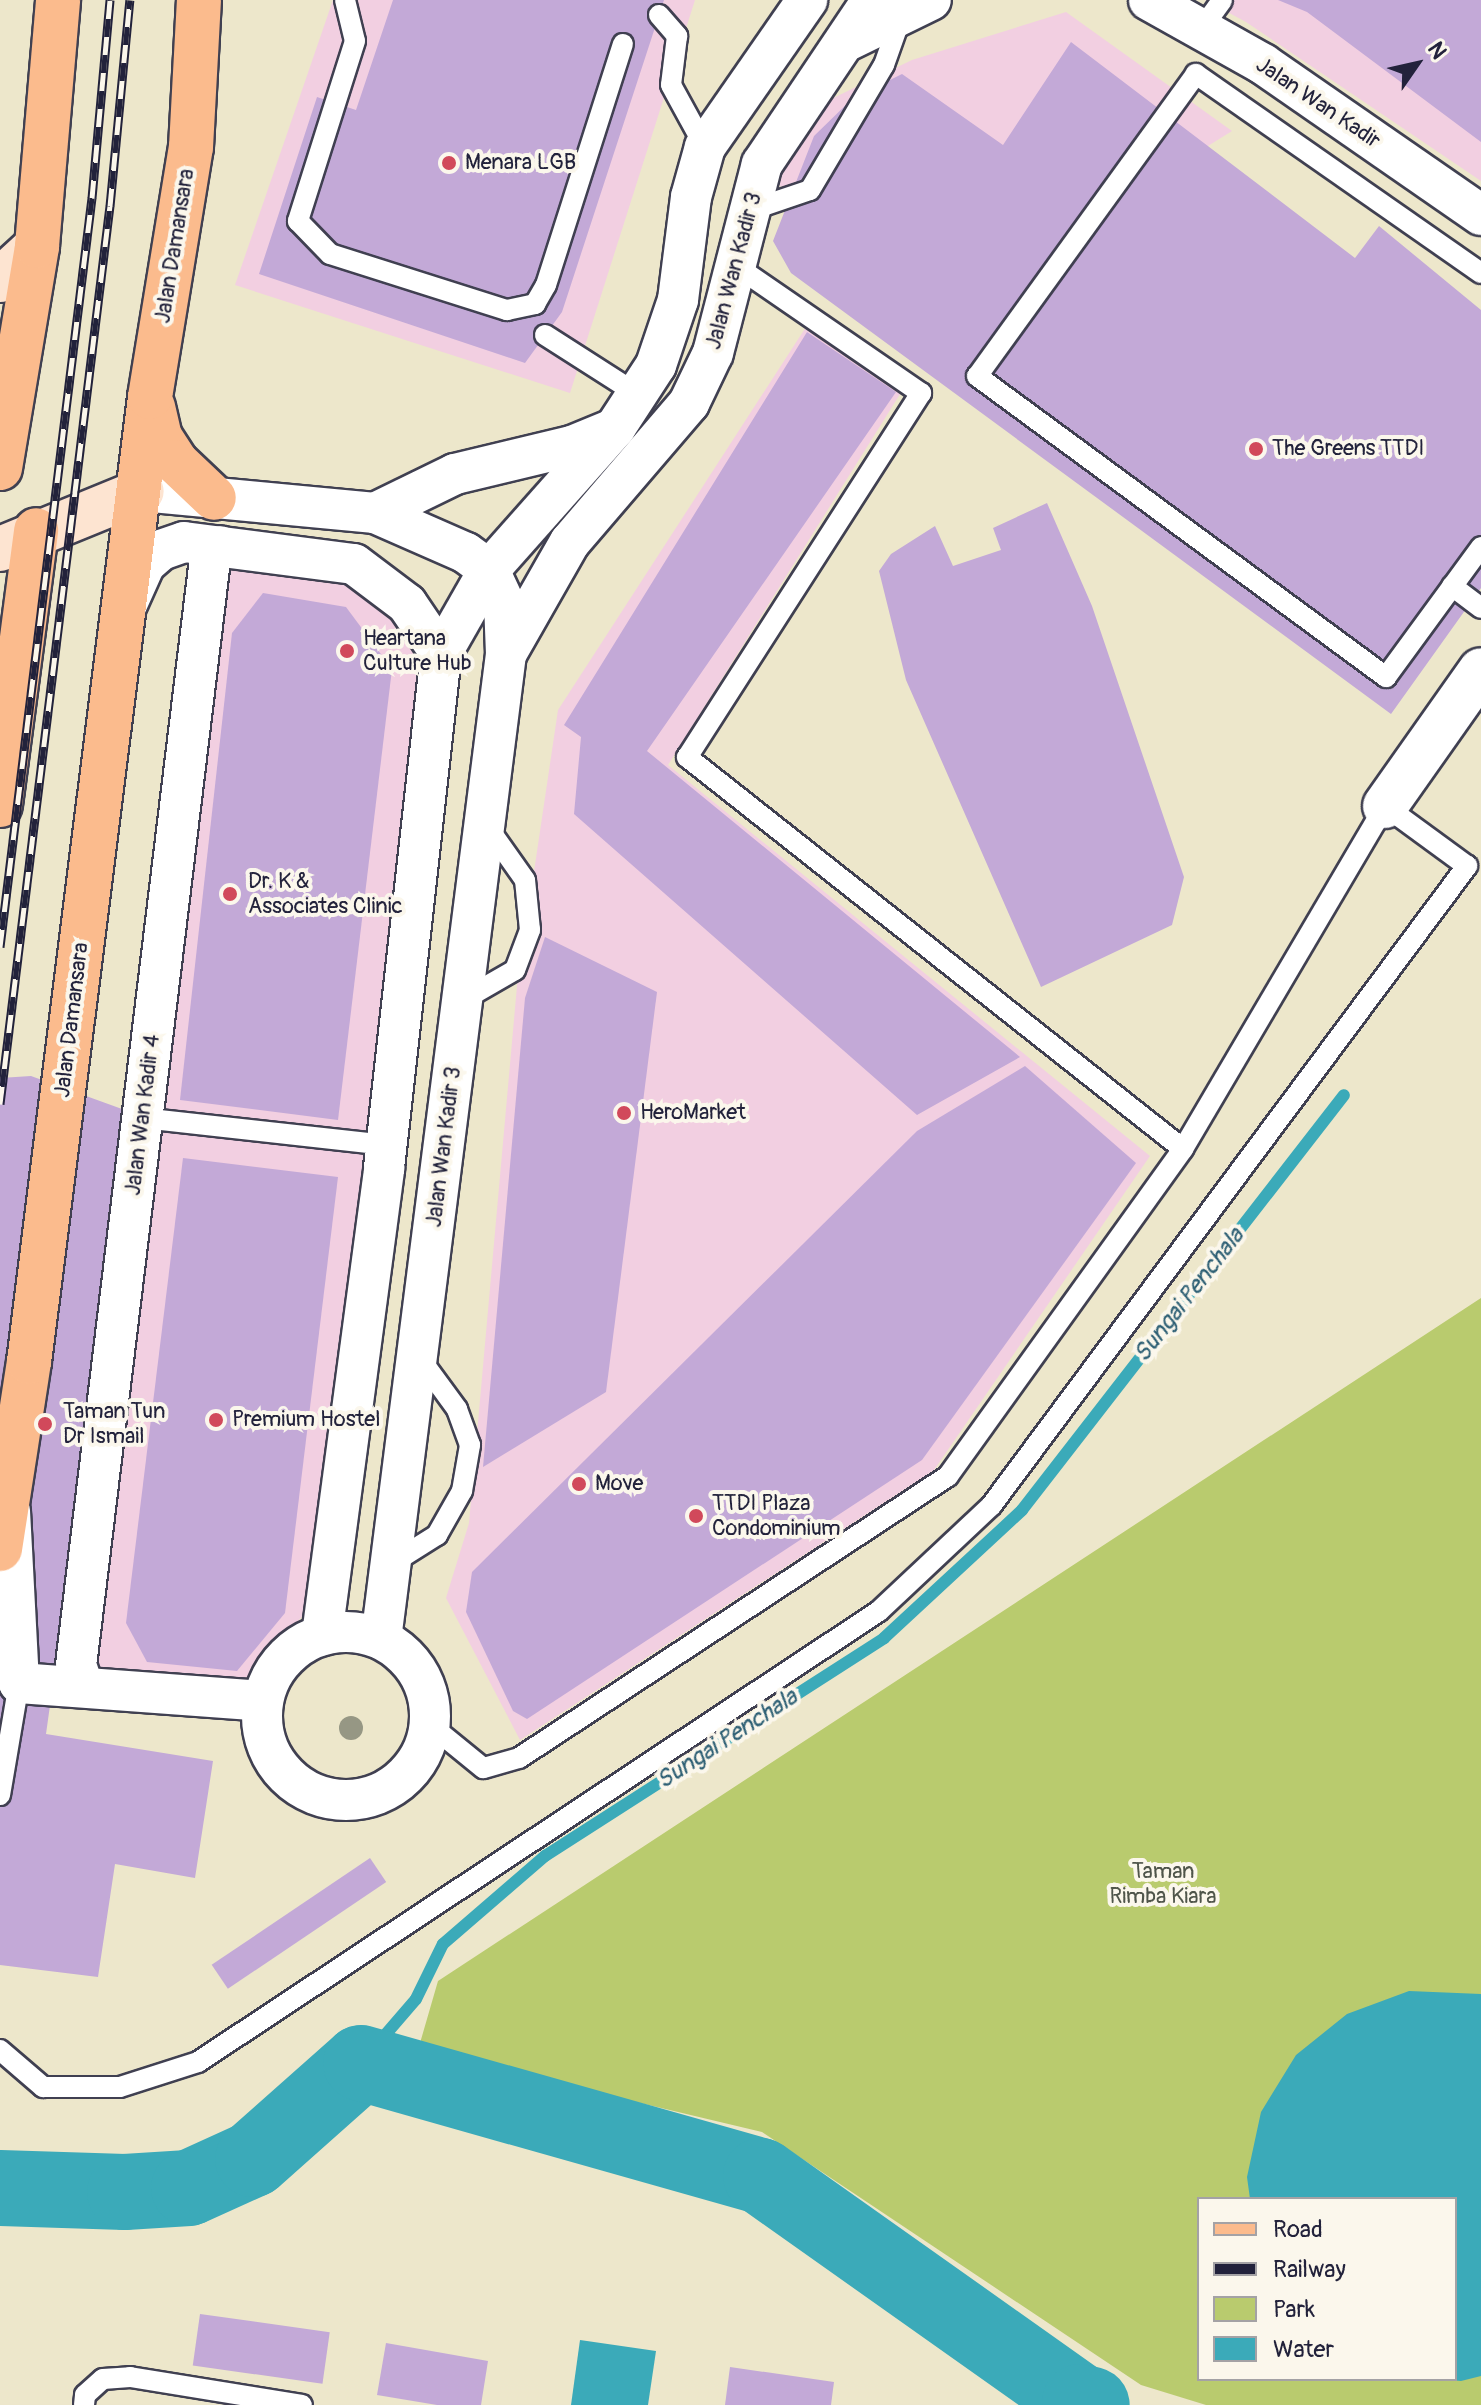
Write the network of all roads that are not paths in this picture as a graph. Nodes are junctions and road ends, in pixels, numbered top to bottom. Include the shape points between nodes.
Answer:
1 (58, 0) edge
2 (199, 0) edge
3 (345, 0) edge
4 (807, 0) edge
5 (1149, 0) edge
6 (902, 4) edge
7 (1212, 14) edge
8 (659, 15) dead end
9 (623, 44) dead end
10 (705, 147) junction
11 (751, 210) junction
12 (1481, 215) edge
13 (37, 246) junction
14 (739, 268) junction
15 (1481, 273) edge
16 (0, 280) edge
17 (545, 335) dead end
18 (639, 395) junction
19 (150, 397) junction
20 (615, 428) junction
21 (0, 468) edge
22 (142, 491) junction
23 (214, 498) junction
24 (375, 513) junction
25 (18, 539) edge
26 (220, 546) junction
27 (1481, 547) edge
28 (489, 570) junction
29 (1452, 586) junction
30 (1481, 608) edge
31 (122, 617) junction
32 (441, 654) junction
33 (506, 654) junction
34 (1481, 670) edge
35 (0, 805) edge
36 (1385, 806) junction
37 (484, 821) junction
38 (461, 1001) junction
39 (142, 1118) junction
40 (386, 1145) junction
41 (1183, 1149) junction
42 (419, 1357) junction
43 (9, 1493) junction
44 (0, 1549) edge
45 (394, 1562) junction
46 (322, 1635) junction
47 (381, 1639) junction
48 (19, 1683) junction
49 (83, 1686) junction
50 (262, 1701) junction
51 (430, 1725) junction
52 (0, 1795) edge
53 (0, 2050) edge
54 (84, 2405) edge
55 (302, 2405) edge

1 - 13 main road
2 - 19 main road, Jalan Damansara via 191,147
3 - 9 lane via 355,41 298,221 330,254 507,310 535,304 546,285
4 - 10 street
5 - 7 street, Jalan Wan Kadir
6 - 11 street, Jalan Wan Kadir 3 via 849,40 762,164
6 - 11 lane via 884,65 810,190
7 - 12 street, Jalan Wan Kadir via 1263,64
8 - 10 lane via 677,36 671,85
10 - 18 street via 691,197 678,300 656,365
11 - 14 street, Jalan Wan Kadir 3
13 - 16 main road
13 - 21 main road
14 - 33 street, Jalan Wan Kadir 3 via 713,353 689,403 570,542
14 - 41 lane via 921,393 687,757
15 - 29 lane via 1196,74 977,376 1386,677
17 - 18 lane
18 - 20 street
19 - 22 main road, Jalan Damansara
19 - 23 main road via 160,437 176,462
20 - 24 street via 572,446 455,474
20 - 28 street
22 - 23 street
22 - 25 main road
22 - 31 main road, Jalan Damansara
23 - 24 street
24 - 28 street via 466,553
25 - 35 main road
26 - 31 street via 184,542 161,550 145,564
26 - 32 street via 354,564 407,604
26 - 39 street, Jalan Wan Kadir 4 via 210,560
27 - 29 lane
28 - 32 street
28 - 33 street, Jalan Wan Kadir 3 via 504,602
29 - 30 lane
31 - 43 main road, Jalan Damansara
32 - 40 street
33 - 37 street, Jalan Wan Kadir 3
34 - 36 street
36 - 41 lane
36 - 53 lane via 1467,866 991,1506 879,1611 198,2062 120,2087 43,2087
37 - 38 street, Jalan Wan Kadir 3
37 - 38 lane via 525,880 530,930 515,970
38 - 42 street, Jalan Wan Kadir 3
39 - 40 lane
39 - 49 street, Jalan Wan Kadir 4 via 76,1665
40 - 46 street
41 - 51 lane via 948,1476 519,1758 483,1768
42 - 45 street, Jalan Wan Kadir 3
42 - 45 lane via 457,1409 470,1445 462,1491 437,1535
43 - 44 main road, Jalan Damansara
43 - 48 street
45 - 47 street, Jalan Wan Kadir 3
46 - 47 street via 352,1632
46 - 50 street via 288,1653 267,1683
47 - 51 street via 419,1674 429,1699
48 - 49 street
48 - 52 lane
49 - 50 street
50 - 51 street via 262,1729 286,1777 334,1801 362,1800 398,1782 423,1751
54 - 55 lane via 85,2395 103,2379 130,2377

